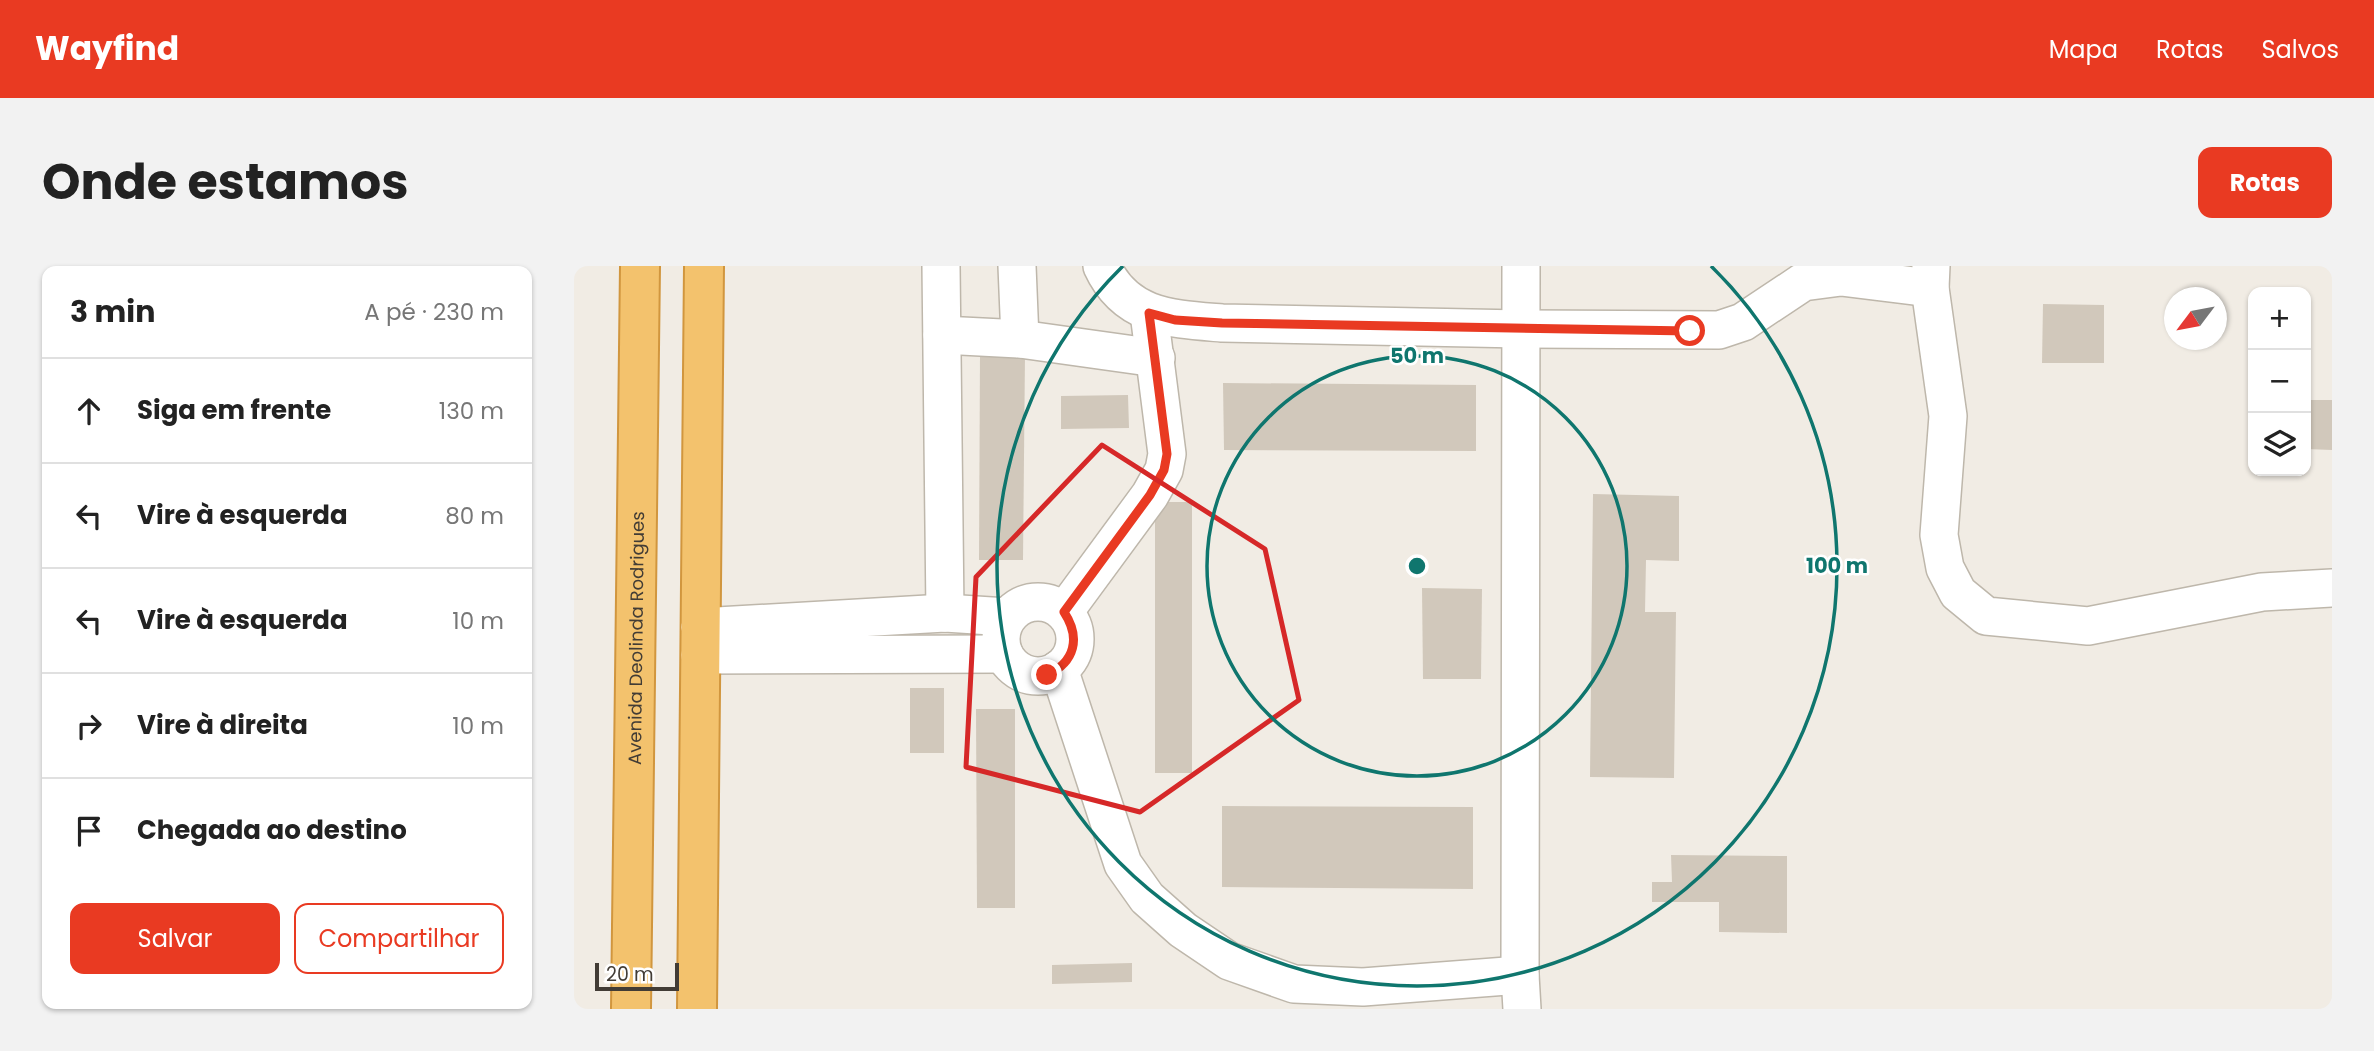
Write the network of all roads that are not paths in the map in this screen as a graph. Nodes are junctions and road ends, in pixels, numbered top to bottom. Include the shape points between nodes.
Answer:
1 (640, 266) edge
2 (704, 266) edge
3 (941, 266) edge
4 (1017, 266) edge
5 (1102, 266) edge
6 (1521, 266) edge
7 (1930, 277) edge
8 (1149, 313) junction
9 (1521, 329) junction
10 (942, 335) junction
11 (1020, 339) junction
12 (1156, 358) junction
13 (2332, 588) edge
14 (1064, 612) junction
15 (945, 614) junction
16 (1007, 617) junction
17 (700, 641) junction
18 (1004, 654) junction
19 (1059, 669) junction
20 (1521, 992) edge
21 (631, 1009) edge
22 (697, 1009) edge

1 - 21 highway, Avenida Deolinda Rodrigues
2 - 17 highway
3 - 10 lane
4 - 11 lane
5 - 8 lane via 1127,299
6 - 9 lane
7 - 9 lane via 1841,277 1803,282 1743,322 1719,330
7 - 13 lane via 1948,416 1939,535 1945,568 1958,593 1986,615 2088,626 2262,592
8 - 9 lane via 1222,323
8 - 12 lane
9 - 20 lane
10 - 11 lane
10 - 15 lane
11 - 12 lane
12 - 14 lane via 1167,454 1164,470
14 - 16 lane via 1041,601 1028,602
14 - 19 lane via 1072,623 1074,649
15 - 16 lane
15 - 17 lane
16 - 18 lane via 1001,641
17 - 18 lane
17 - 22 highway
18 - 19 lane via 1012,665 1035,676
19 - 20 lane via 1123,864 1147,898 1183,930 1229,961 1294,984

